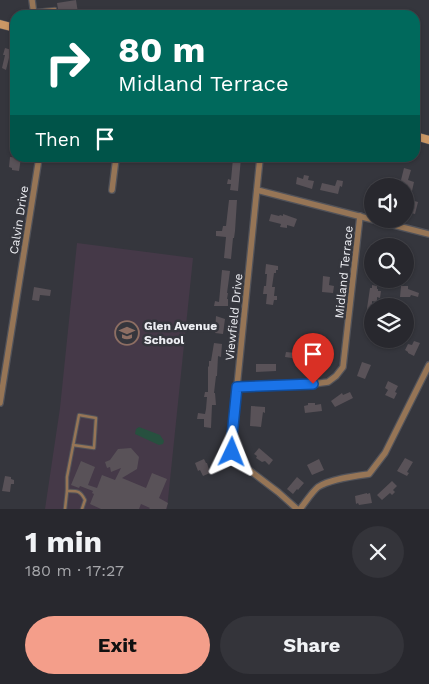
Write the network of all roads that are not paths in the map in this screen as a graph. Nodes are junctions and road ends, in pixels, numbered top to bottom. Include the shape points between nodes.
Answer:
1 (55, 9) dead end
2 (50, 10) edge
3 (38, 162) edge
4 (116, 162) edge
5 (260, 162) edge
6 (112, 190) dead end
7 (257, 190) junction
8 (360, 216) junction
9 (429, 234) edge
10 (429, 364) edge
11 (237, 387) junction
12 (0, 403) edge
13 (73, 445) junction
14 (67, 491) junction
15 (65, 509) edge
16 (82, 509) edge
17 (299, 509) edge

1 - 2 lane
3 - 12 street, Calvin Drive
4 - 6 street
5 - 7 street, Viewfield Drive
7 - 8 street
7 - 11 street, Viewfield Drive
8 - 9 street
8 - 11 street, Midland Terrace via 341,371 331,380 320,383
10 - 17 street via 385,454 372,471 324,484
11 - 17 street, Viewfield Drive via 232,436 235,458
13 - 13 lane via 79,415 96,418 94,448
13 - 14 lane
14 - 15 lane
14 - 16 lane via 82,494 85,500

